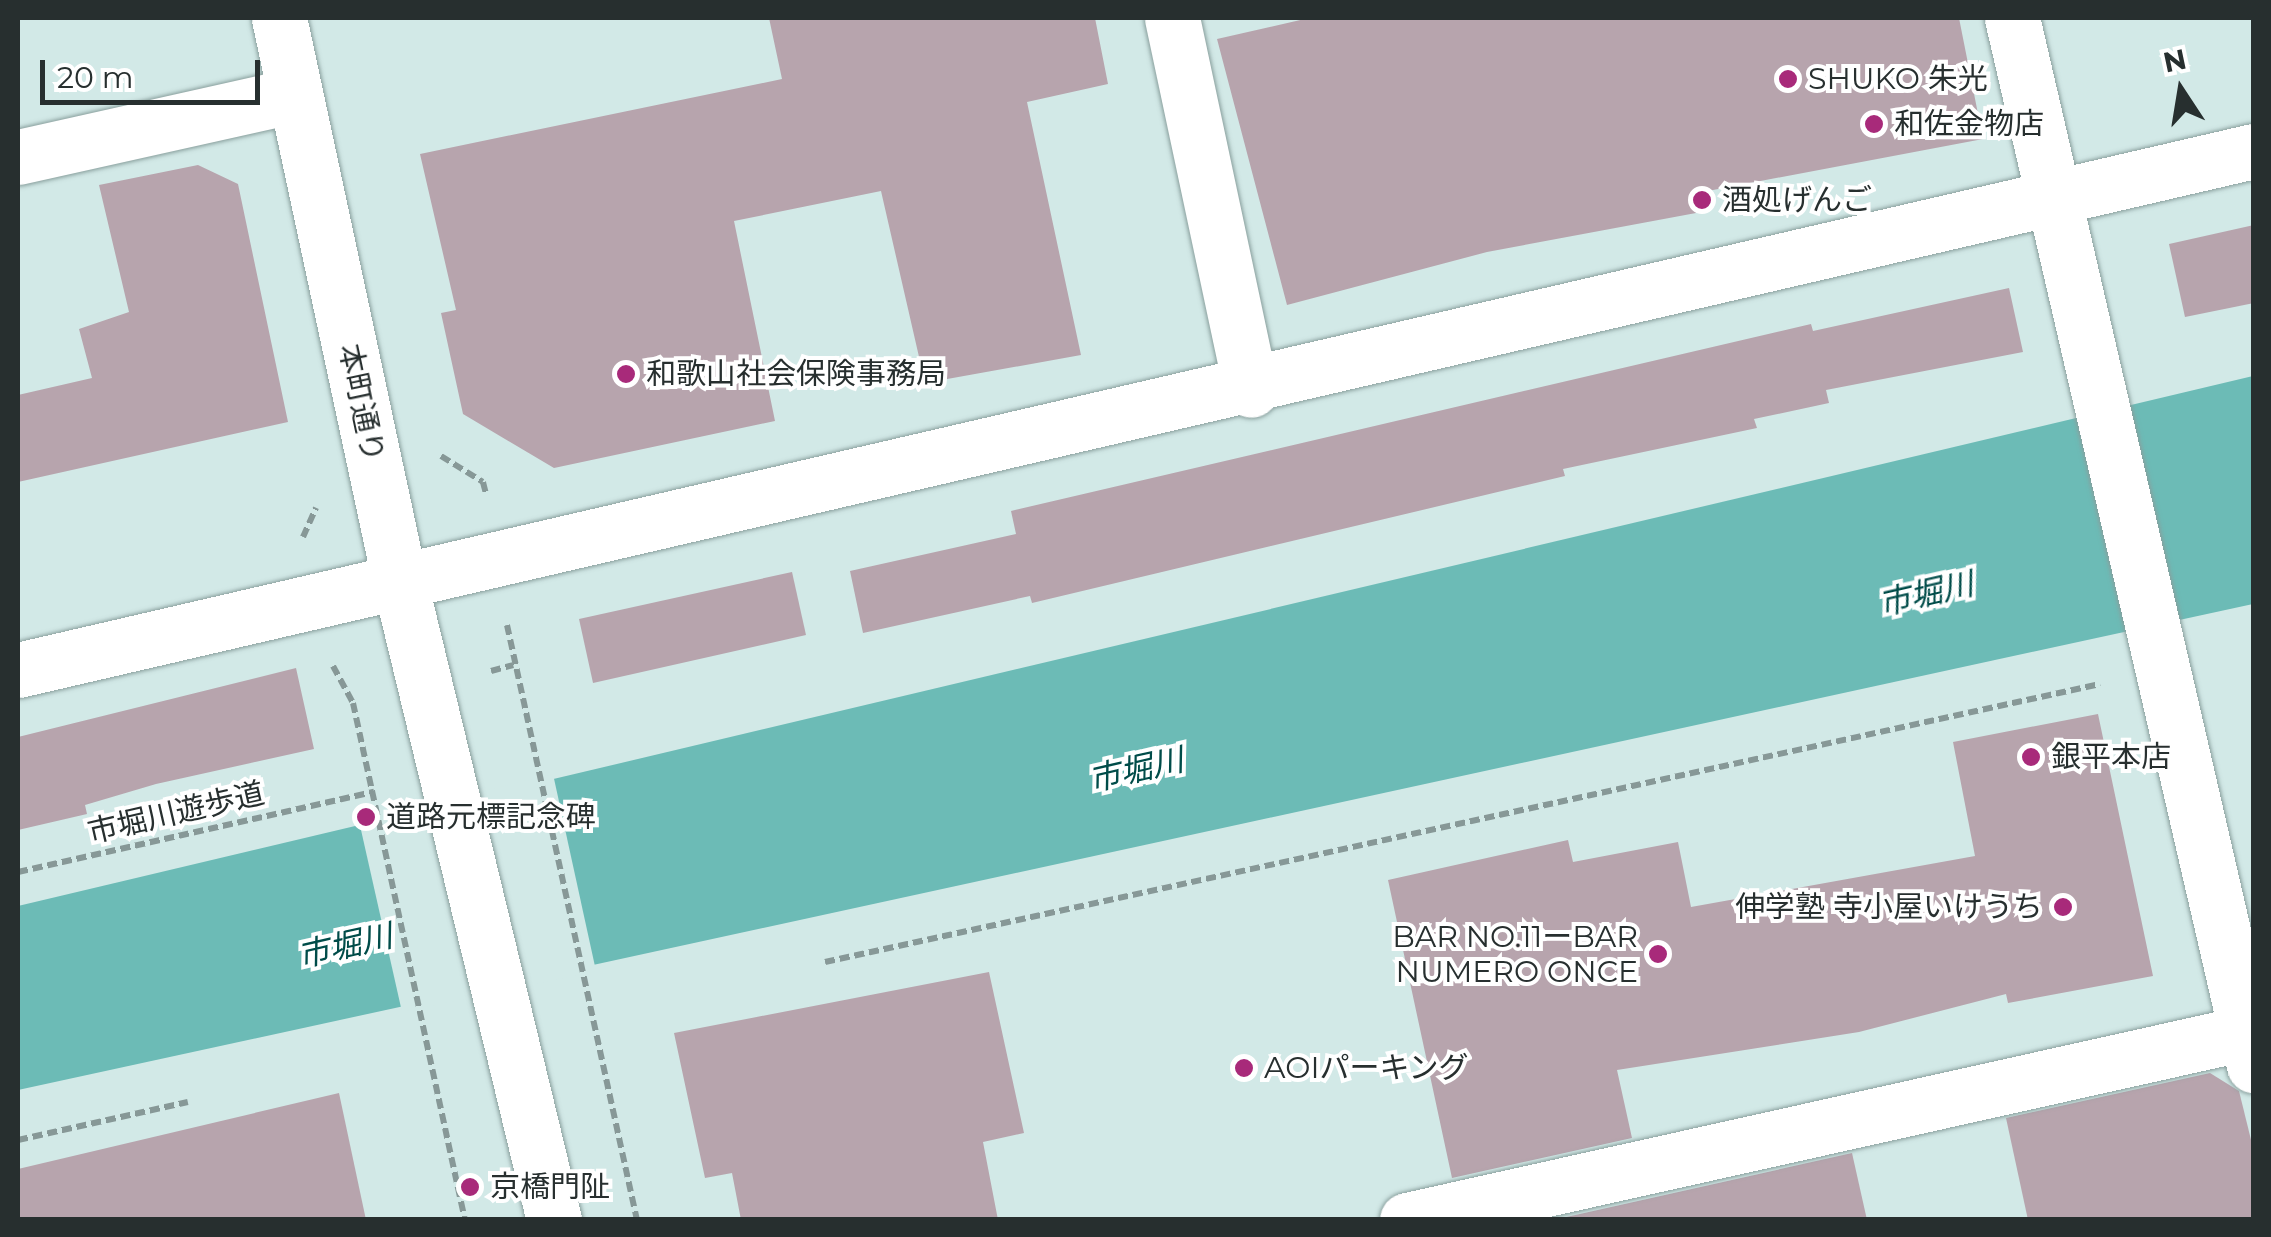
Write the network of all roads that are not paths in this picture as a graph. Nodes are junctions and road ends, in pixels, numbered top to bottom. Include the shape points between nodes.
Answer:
1 (279, 18) edge
2 (1172, 18) edge
3 (2012, 18) edge
4 (296, 95) junction
5 (2254, 150) edge
6 (18, 157) edge
7 (2050, 196) junction
8 (1251, 390) junction
9 (400, 583) junction
10 (18, 670) edge
11 (2251, 1043) edge
12 (1440, 1216) edge
13 (554, 1220) edge

1 - 4 street, 本町通り
2 - 8 street
3 - 7 street
4 - 6 street
4 - 9 street, 本町通り
5 - 7 street
7 - 8 street
7 - 11 street
8 - 9 street
9 - 10 street
9 - 13 street, 本町通り via 455,786
11 - 12 street

